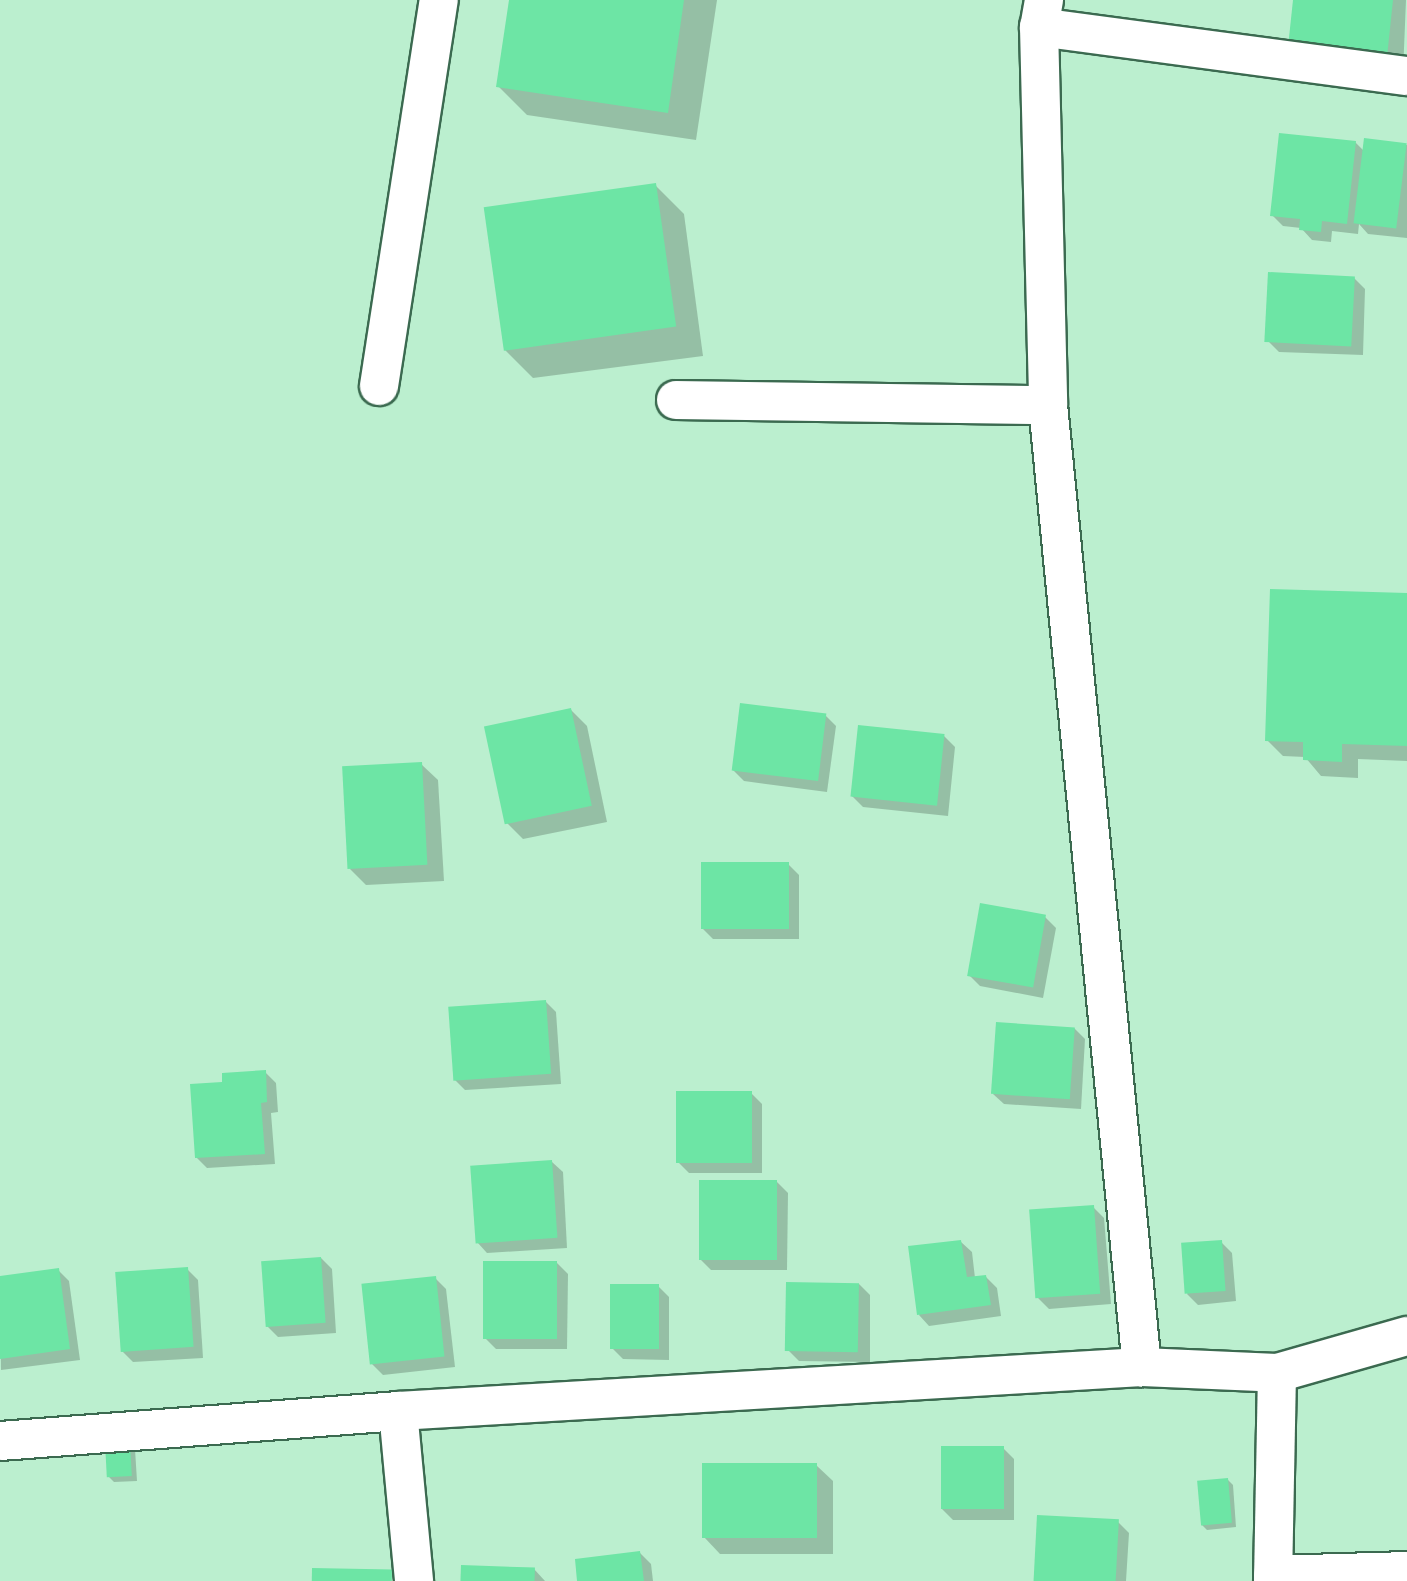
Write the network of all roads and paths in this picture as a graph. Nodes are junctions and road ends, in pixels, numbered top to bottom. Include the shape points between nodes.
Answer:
1 (439, 0) edge
2 (1041, 13) edge
3 (1407, 76) edge
4 (379, 386) dead end
5 (676, 400) dead end
6 (1048, 405) junction
7 (1407, 1336) edge
8 (1142, 1367) junction
9 (1277, 1373) junction
10 (398, 1411) junction
11 (0, 1441) edge
12 (1407, 1571) edge
13 (1273, 1578) edge
14 (414, 1581) edge

1 - 4 street
2 - 3 street
2 - 6 street
5 - 6 street
6 - 8 street
7 - 9 street
8 - 9 street
8 - 10 street
9 - 13 street
10 - 11 street
10 - 14 street
12 - 13 street

